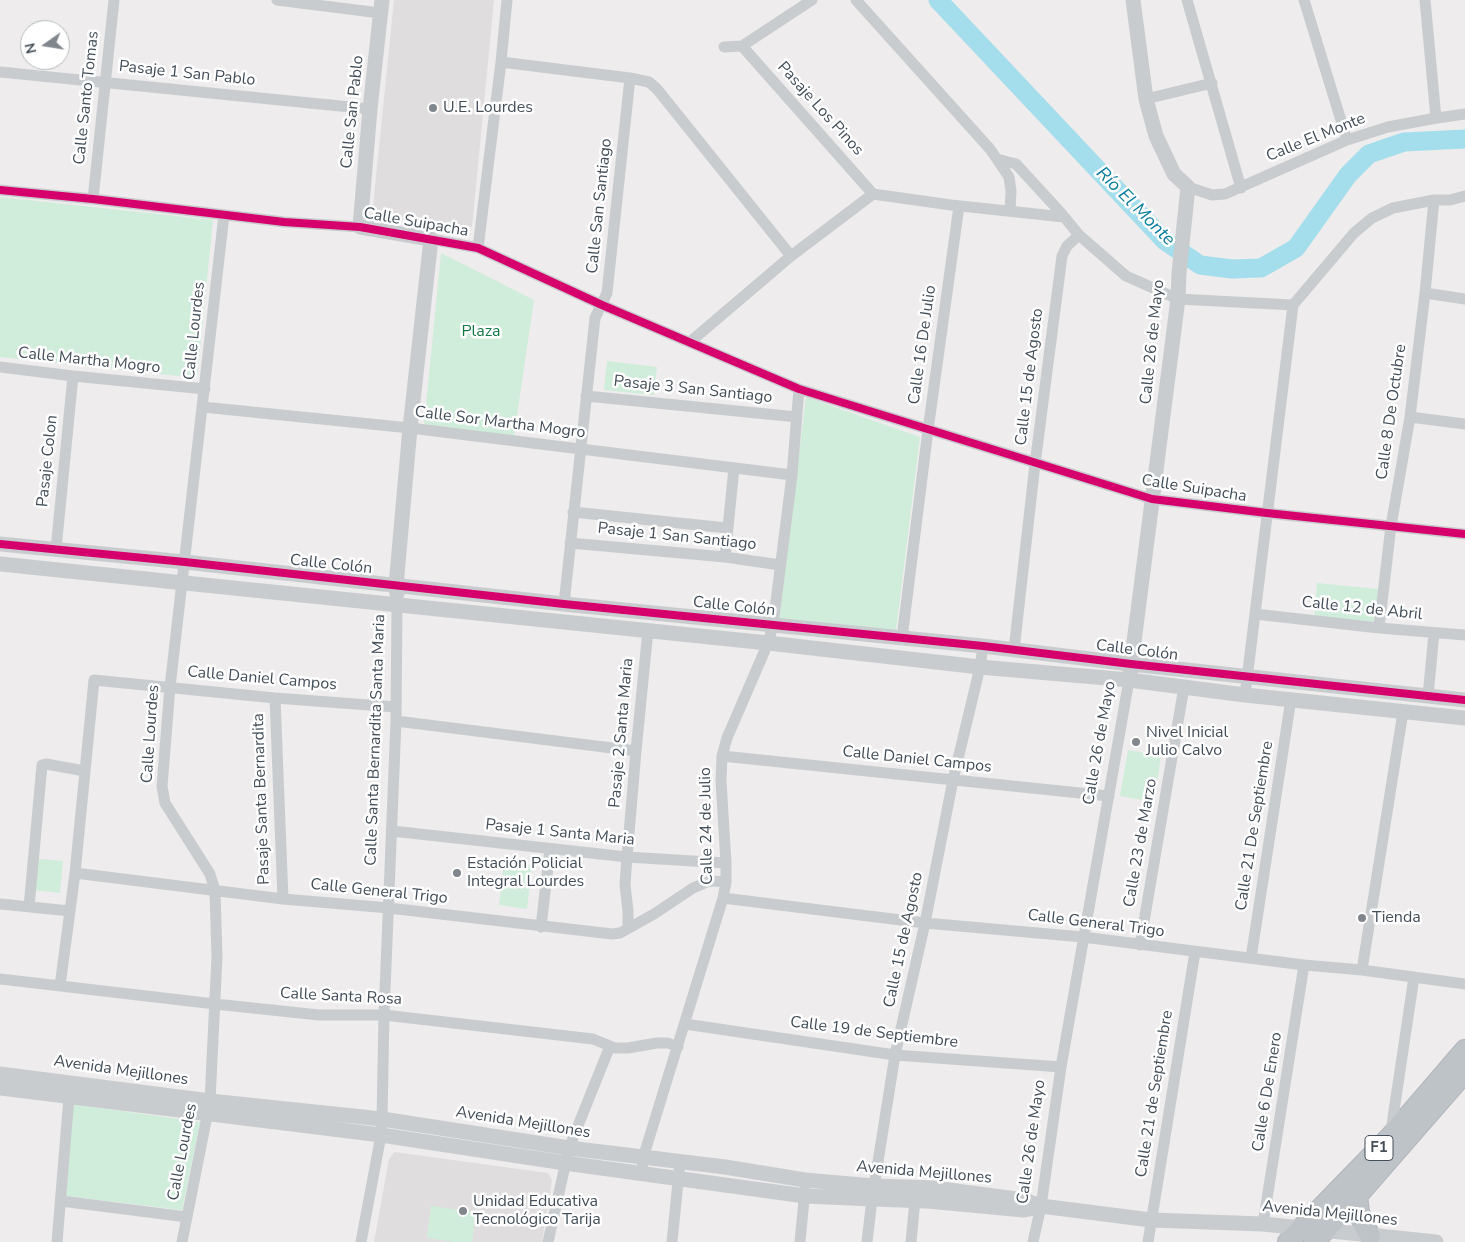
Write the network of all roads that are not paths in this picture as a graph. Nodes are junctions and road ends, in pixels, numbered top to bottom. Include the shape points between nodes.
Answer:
1 (114, 0) edge
2 (276, 0) edge
3 (507, 0) edge
4 (812, 0) edge
5 (856, 0) edge
6 (1132, 0) edge
7 (1187, 0) edge
8 (1304, 0) edge
9 (1425, 0) edge
10 (381, 6) edge
11 (742, 46) junction
12 (724, 47) dead end
13 (501, 62) junction
14 (0, 72) edge
15 (630, 78) junction
16 (104, 82) junction
17 (1212, 83) junction
18 (1146, 99) junction
19 (370, 109) junction
20 (1465, 114) edge
21 (1436, 118) junction
22 (1347, 140) junction
23 (997, 159) junction
24 (1188, 187) junction
25 (1241, 188) junction
26 (0, 190) edge
27 (873, 194) junction
28 (1465, 196) edge
29 (93, 199) junction
30 (1434, 200) junction
31 (1450, 200) junction
32 (1465, 202) edge
33 (960, 206) junction
34 (1010, 211) junction
35 (224, 214) junction
36 (1064, 217) junction
37 (360, 227) junction
38 (1079, 234) junction
39 (431, 239) junction
40 (478, 248) junction
41 (792, 256) junction
42 (1425, 293) junction
43 (1178, 299) junction
44 (1465, 299) edge
45 (602, 305) junction
46 (1293, 305) junction
47 (690, 342) junction
48 (0, 367) edge
49 (73, 376) junction
50 (204, 389) junction
51 (799, 389) junction
52 (586, 396) junction
53 (203, 406) junction
54 (797, 417) junction
55 (1410, 417) junction
56 (1465, 424) edge
57 (410, 428) junction
58 (928, 430) junction
59 (580, 449) junction
60 (1035, 464) junction
61 (734, 468) junction
62 (792, 475) junction
63 (1152, 499) junction
64 (574, 512) junction
65 (1267, 513) junction
66 (1391, 526) junction
67 (727, 528) junction
68 (1465, 534) edge
69 (570, 543) junction
70 (0, 544) edge
71 (56, 549) junction
72 (725, 557) junction
73 (185, 562) junction
74 (0, 564) edge
75 (780, 565) junction
76 (182, 583) junction
77 (396, 586) junction
78 (564, 604) junction
79 (397, 606) junction
80 (1255, 614) junction
81 (773, 625) junction
82 (1379, 628) junction
83 (648, 630) junction
84 (1434, 633) junction
85 (1465, 636) edge
86 (902, 638) junction
87 (768, 643) junction
88 (984, 646) junction
89 (1014, 650) junction
90 (1131, 664) junction
91 (980, 667) junction
92 (1247, 677) junction
93 (1129, 680) junction
94 (170, 687) junction
95 (1184, 687) junction
96 (1245, 694) junction
97 (1428, 696) junction
98 (275, 698) junction
99 (1291, 699) junction
100 (1465, 700) edge
101 (396, 707) junction
102 (1403, 712) junction
103 (1465, 718) edge
104 (396, 721) junction
105 (636, 751) junction
106 (722, 756) junction
107 (85, 770) junction
108 (953, 780) junction
109 (1109, 796) junction
110 (392, 831) junction
111 (550, 849) junction
112 (627, 857) junction
113 (726, 863) junction
114 (75, 873) junction
115 (726, 882) junction
116 (215, 890) junction
117 (723, 898) junction
118 (283, 899) junction
119 (0, 904) edge
120 (29, 907) junction
121 (389, 908) junction
122 (70, 911) junction
123 (925, 923) junction
124 (541, 927) junction
125 (628, 928) junction
126 (1083, 937) junction
127 (1140, 945) junction
128 (1194, 952) junction
129 (1251, 958) junction
130 (1304, 965) junction
131 (1362, 970) junction
132 (1414, 977) junction
133 (0, 980) edge
134 (1465, 984) edge
135 (60, 986) junction
136 (215, 1004) junction
137 (384, 1015) junction
138 (685, 1024) junction
139 (610, 1046) junction
140 (678, 1047) junction
141 (1465, 1050) edge
142 (895, 1055) junction
143 (1061, 1067) junction
144 (1465, 1072) edge
145 (0, 1074) edge
146 (73, 1082) junction
147 (0, 1088) edge
148 (69, 1098) junction
149 (209, 1107) junction
150 (382, 1119) junction
151 (380, 1135) junction
152 (1391, 1136) junction
153 (567, 1155) junction
154 (644, 1158) junction
155 (680, 1162) junction
156 (642, 1173) junction
157 (678, 1178) junction
158 (805, 1180) junction
159 (873, 1193) junction
160 (805, 1196) junction
161 (1357, 1196) junction
162 (61, 1200) junction
163 (916, 1200) junction
164 (1041, 1206) junction
165 (187, 1217) junction
166 (1151, 1220) junction
167 (1263, 1224) junction
168 (1307, 1236) edge
169 (1369, 1239) edge
170 (57, 1242) edge
171 (182, 1242) edge
172 (362, 1242) edge
173 (548, 1242) edge
174 (672, 1242) edge
175 (800, 1242) edge
176 (867, 1242) edge
177 (911, 1242) edge
178 (1033, 1242) edge
179 (1148, 1242) edge
180 (1436, 1242) edge

1 - 16 street, Calle Santo Tomas
2 - 10 street
3 - 13 street
4 - 11 street
5 - 23 street
6 - 18 street
7 - 17 street
8 - 22 street
9 - 21 street
10 - 19 street, Calle San Pablo
11 - 12 street
11 - 27 street, Pasaje Los Pinos
13 - 15 street
13 - 40 street
14 - 16 street, Pasaje 1 San Pablo
15 - 41 street via 649,82 656,89
15 - 45 street, Calle San Santiago via 607,293
16 - 19 street, Pasaje 1 San Pablo
16 - 29 street, Calle Santo Tomas
17 - 18 street
17 - 25 street
18 - 24 street via 1164,155 1174,174
19 - 37 street, Calle San Pablo
20 - 21 street, Calle El Monte
21 - 22 street, Calle El Monte via 1388,127
22 - 25 street, Calle El Monte
23 - 34 street via 1009,177
23 - 36 street via 1016,164
24 - 25 street, Calle El Monte via 1212,195
24 - 43 street, Calle 26 de Mayo
26 - 29 street, Calle Suipacha
27 - 33 street
27 - 41 street
28 - 31 street
29 - 35 street, Calle Suipacha
30 - 31 street
30 - 42 street, Calle 8 De Octubre
30 - 46 street via 1392,208 1372,218 1354,233
31 - 32 street
33 - 34 street
33 - 58 street, Calle 16 De Julio
34 - 36 street
35 - 37 street, Calle Suipacha
35 - 50 street, Calle Lourdes
36 - 38 street
37 - 39 street, Calle Suipacha
38 - 43 street via 1126,276
38 - 60 street, Calle 15 de Agosto via 1062,256
39 - 40 street, Calle Suipacha
39 - 57 street, Calle Santa Bernardita Santa Maria
40 - 45 street, Calle Suipacha
41 - 47 street
42 - 44 street
42 - 55 street, Calle 8 De Octubre
43 - 46 street
43 - 63 street, Calle 26 de Mayo
45 - 47 street, Calle Suipacha
45 - 52 street, Calle San Santiago via 595,318
46 - 65 street
47 - 51 street, Calle Suipacha
48 - 49 street, Calle Martha Mogro
49 - 50 street, Calle Martha Mogro
49 - 71 street, Pasaje Colon
50 - 53 street, Calle Lourdes
51 - 54 street, Calle 24 de Julio
51 - 58 street, Calle Suipacha
52 - 54 street, Pasaje 3 San Santiago
52 - 59 street, Calle San Santiago
53 - 57 street, Calle Sor Martha Mogro
53 - 73 street, Calle Lourdes
54 - 62 street, Calle 24 de Julio
55 - 56 street
55 - 66 street, Calle 8 De Octubre
57 - 59 street, Calle Sor Martha Mogro
57 - 77 street, Calle Santa Bernardita Santa Maria
58 - 60 street, Calle Suipacha
58 - 86 street, Calle 16 De Julio
59 - 61 street, Calle Sor Martha Mogro
59 - 64 street, Calle San Santiago
60 - 63 street, Calle Suipacha
60 - 89 street, Calle 15 de Agosto
61 - 62 street, Calle Sor Martha Mogro
61 - 67 street
62 - 75 street, Calle 24 de Julio
63 - 65 street, Calle Suipacha
63 - 90 street, Calle 26 de Mayo
64 - 67 street
64 - 69 street, Calle San Santiago
65 - 66 street, Calle Suipacha
65 - 80 street
66 - 68 street, Calle Suipacha
66 - 82 street, Calle 8 De Octubre
67 - 72 street
69 - 72 street, Pasaje 1 San Santiago
69 - 78 street, Calle San Santiago
70 - 71 street, Calle Colón
71 - 73 street, Calle Colón
72 - 75 street, Pasaje 1 San Santiago
73 - 76 street, Calle Lourdes
73 - 77 street, Calle Colón
74 - 76 street, Calle Colón
75 - 81 street, Calle 24 de Julio
76 - 79 street, Calle Colón
76 - 94 street, Calle Lourdes
77 - 78 street, Calle Colón
77 - 79 street, Calle Santa Bernardita Santa Maria
78 - 81 street, Calle Colón
79 - 83 street, Calle Colón
79 - 101 street, Calle Santa Bernardita Santa Maria
80 - 82 street, Calle 12 de Abril
80 - 92 street
81 - 86 street, Calle Colón
81 - 87 street, Calle 24 de Julio
82 - 84 street, Calle 12 de Abril
83 - 87 street, Calle Colón
83 - 105 street, Pasaje 2 Santa Maria
84 - 85 street, Calle 12 de Abril
84 - 97 street
86 - 88 street, Calle Colón
87 - 91 street, Calle Colón
87 - 106 street, Calle 24 de Julio
88 - 89 street, Calle Colón
88 - 91 street, Calle 15 de Agosto
89 - 90 street, Calle Colón
90 - 92 street, Calle Colón
90 - 93 street, Calle 26 de Mayo
91 - 93 street, Calle Colón
91 - 108 street, Calle 15 de Agosto
92 - 96 street
92 - 97 street, Calle Colón
93 - 95 street, Calle Colón
93 - 109 street, Calle 26 de Mayo
94 - 98 street, Calle Daniel Campos
94 - 107 street, Calle Daniel Campos via 94,680
94 - 116 street, Calle Lourdes via 162,786 165,802 210,874
95 - 96 street, Calle Colón
95 - 127 street, Calle 23 de Marzo
96 - 99 street, Calle Colón
97 - 100 street, Calle Colón
98 - 101 street, Calle Daniel Campos
98 - 118 street, Pasaje Santa Bernardita
99 - 102 street, Calle Colón
99 - 129 street, Calle 21 De Septiembre
101 - 104 street, Calle Santa Bernardita Santa Maria
102 - 103 street, Calle Colón
102 - 131 street
104 - 105 street
104 - 110 street, Calle Santa Bernardita Santa Maria
105 - 112 street, Pasaje 2 Santa Maria
106 - 108 street, Calle Daniel Campos
106 - 113 street, Calle 24 de Julio
107 - 114 street
107 - 120 street via 42,765
108 - 109 street, Calle Daniel Campos
108 - 123 street, Calle 15 de Agosto
109 - 126 street, Calle 26 de Mayo
110 - 111 street, Pasaje 1 Santa Maria
110 - 121 street, Calle Santa Bernardita Santa Maria
111 - 112 street, Pasaje 1 Santa Maria
111 - 124 street
112 - 113 street, Pasaje 1 Santa Maria
112 - 125 street, Pasaje 2 Santa Maria
113 - 115 street, Calle 24 de Julio
114 - 116 street, Calle General Trigo
114 - 122 street
115 - 117 street, Calle 24 de Julio
115 - 125 street, Calle General Trigo via 712,881 700,885
116 - 118 street, Calle General Trigo
116 - 136 street, Calle Lourdes
117 - 123 street, Calle General Trigo
117 - 138 street, Calle 24 de Julio
118 - 121 street, Calle General Trigo
119 - 120 street
120 - 122 street
121 - 124 street, Calle General Trigo
121 - 137 street, Calle Santa Bernardita Santa Maria
122 - 135 street
123 - 126 street, Calle General Trigo
123 - 142 street, Calle 15 de Agosto
124 - 125 street, Calle General Trigo via 612,934
126 - 127 street, Calle General Trigo
126 - 143 street, Calle 26 de Mayo
127 - 128 street, Calle General Trigo
128 - 129 street, Calle General Trigo
128 - 166 street, Calle 21 de Septiembre
129 - 130 street, Calle General Trigo
130 - 131 street, Calle General Trigo
130 - 167 street, Calle 6 De Enero
131 - 132 street, Calle General Trigo
132 - 134 street, Calle General Trigo
132 - 152 street
133 - 135 street, Calle Santa Rosa
135 - 136 street, Calle Santa Rosa
136 - 137 street, Calle Santa Rosa via 319,1015
136 - 149 street, Calle Lourdes
137 - 139 street, Calle Santa Rosa via 593,1039
137 - 150 street, Calle Santa Bernardita Santa Maria
138 - 140 street, Calle 24 de Julio
138 - 142 street, Calle 19 de Septiembre
139 - 140 street, Calle Santa Rosa via 628,1048 668,1043
139 - 153 street
140 - 154 street, Calle 24 de Julio
141 - 152 highway, F1
142 - 143 street, Calle 19 de Septiembre
142 - 159 street, Calle 15 de Agosto
143 - 164 street, Calle 26 de Mayo
144 - 161 highway, F1
145 - 146 street, Avenida Mejillones
146 - 148 street
146 - 149 street, Avenida Mejillones
147 - 148 street, Avenida Mejillones
148 - 149 street, Avenida Mejillones
148 - 162 street
149 - 150 street, Avenida Mejillones
149 - 151 street, Avenida Mejillones
149 - 165 street, Calle Lourdes
150 - 151 street, Calle Santa Bernardita Santa Maria
150 - 153 street, Avenida Mejillones
151 - 153 street, Avenida Mejillones
151 - 172 street, Calle Santa Bernardita Santa Maria
152 - 168 highway, F1
153 - 154 street, Avenida Mejillones
153 - 156 street, Avenida Mejillones
153 - 173 street
154 - 155 street, Avenida Mejillones
154 - 156 street, Calle 24 de Julio
155 - 157 street
155 - 158 street, Avenida Mejillones
156 - 157 street, Avenida Mejillones
157 - 160 street, Avenida Mejillones
157 - 174 street
158 - 159 street, Avenida Mejillones
158 - 160 street
159 - 160 street, Avenida Mejillones
159 - 163 street, Avenida Mejillones
159 - 164 street, Avenida Mejillones via 934,1188 1024,1200
159 - 176 street, Calle 15 de Agosto
160 - 175 street
161 - 168 highway, F1
161 - 169 highway
162 - 165 street
162 - 170 street
163 - 164 street, Avenida Mejillones via 1024,1210
163 - 177 street
164 - 166 street, Avenida Mejillones
164 - 178 street, Calle 26 de Mayo
165 - 171 street, Calle Lourdes
166 - 167 street, Avenida Mejillones
166 - 179 street, Calle 21 de Septiembre
167 - 168 street, Avenida Mejillones
168 - 169 street, Avenida Mejillones
169 - 180 street, Avenida Mejillones

